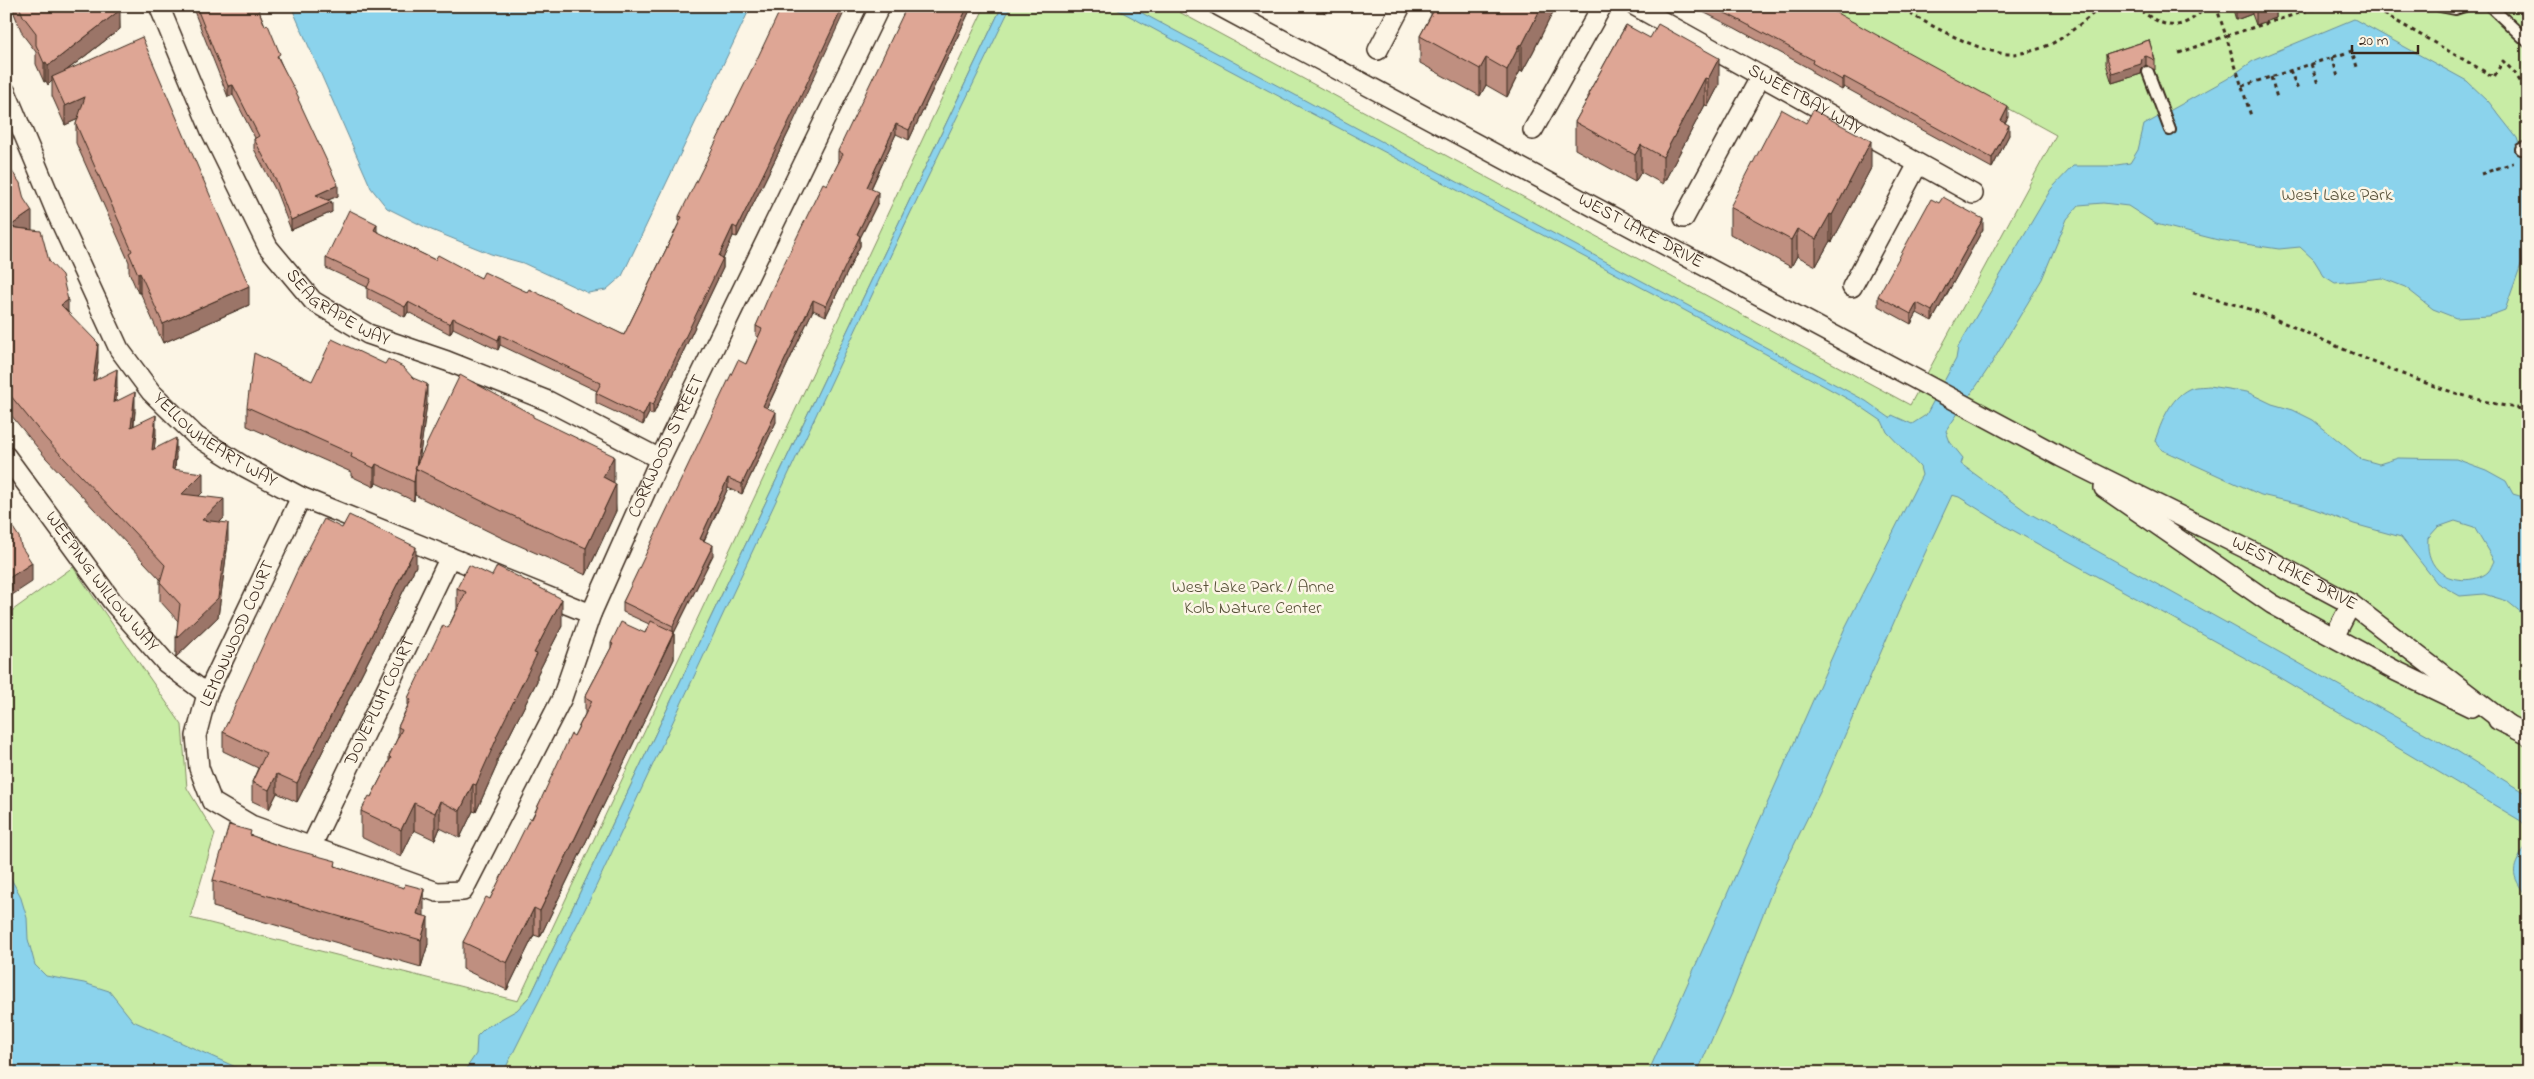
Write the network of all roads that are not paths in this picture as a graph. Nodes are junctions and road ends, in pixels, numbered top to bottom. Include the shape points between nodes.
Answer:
1 (159, 6) edge
2 (880, 6) edge
3 (1219, 6) edge
4 (1401, 6) edge
5 (1602, 6) edge
6 (1635, 6) edge
7 (2440, 6) edge
8 (2464, 6) edge
9 (2490, 6) edge
10 (2528, 42) edge
11 (1378, 50) dead end
12 (2148, 72) dead end
13 (1761, 76) junction
14 (6, 92) edge
15 (1533, 130) dead end
16 (2170, 130) dead end
17 (1918, 164) junction
18 (1973, 194) dead end
19 (1684, 218) dead end
20 (1852, 288) dead end
21 (6, 456) edge
22 (2061, 457) junction
23 (660, 459) junction
24 (301, 497) junction
25 (450, 557) junction
26 (2351, 604) junction
27 (590, 614) junction
28 (2334, 637) junction
29 (208, 694) junction
30 (2508, 725) junction
31 (2528, 735) edge
32 (311, 847) junction

1 - 23 street, SEAGRAPE WAY via 211,131 268,247 313,301 368,334 548,401
2 - 23 street, CORKWOOD STREET
3 - 22 street, WEST LAKE DRIVE
4 - 11 street
5 - 15 street
6 - 13 street, SWEETBAY WAY
7 - 8 lane via 2455,9
9 - 10 lane
12 - 16 lane
13 - 17 street, SWEETBAY WAY
13 - 19 street
14 - 24 street, YELLOWHEART WAY via 119,349 151,392 196,436
17 - 18 street, SWEETBAY WAY
17 - 20 street
21 - 29 street, WEEPING WILLOW WAY via 112,601 166,663
22 - 26 street, WEST LAKE DRIVE
22 - 28 street, WEST LAKE DRIVE via 2235,580
23 - 27 street, CORKWOOD STREET
24 - 25 street, YELLOWHEART WAY
24 - 29 street, LEMONWOOD COURT
25 - 27 street, YELLOWHEART WAY
25 - 32 street, DOVEPLUM COURT
26 - 28 street
26 - 30 street, WEST LAKE DRIVE
27 - 32 street, CORKWOOD STREET via 562,698 463,891 438,892
28 - 30 street, WEST LAKE DRIVE
29 - 32 street, LEMONWOOD COURT via 196,736 199,768 212,802 252,826
30 - 31 street, WEST LAKE DRIVE

